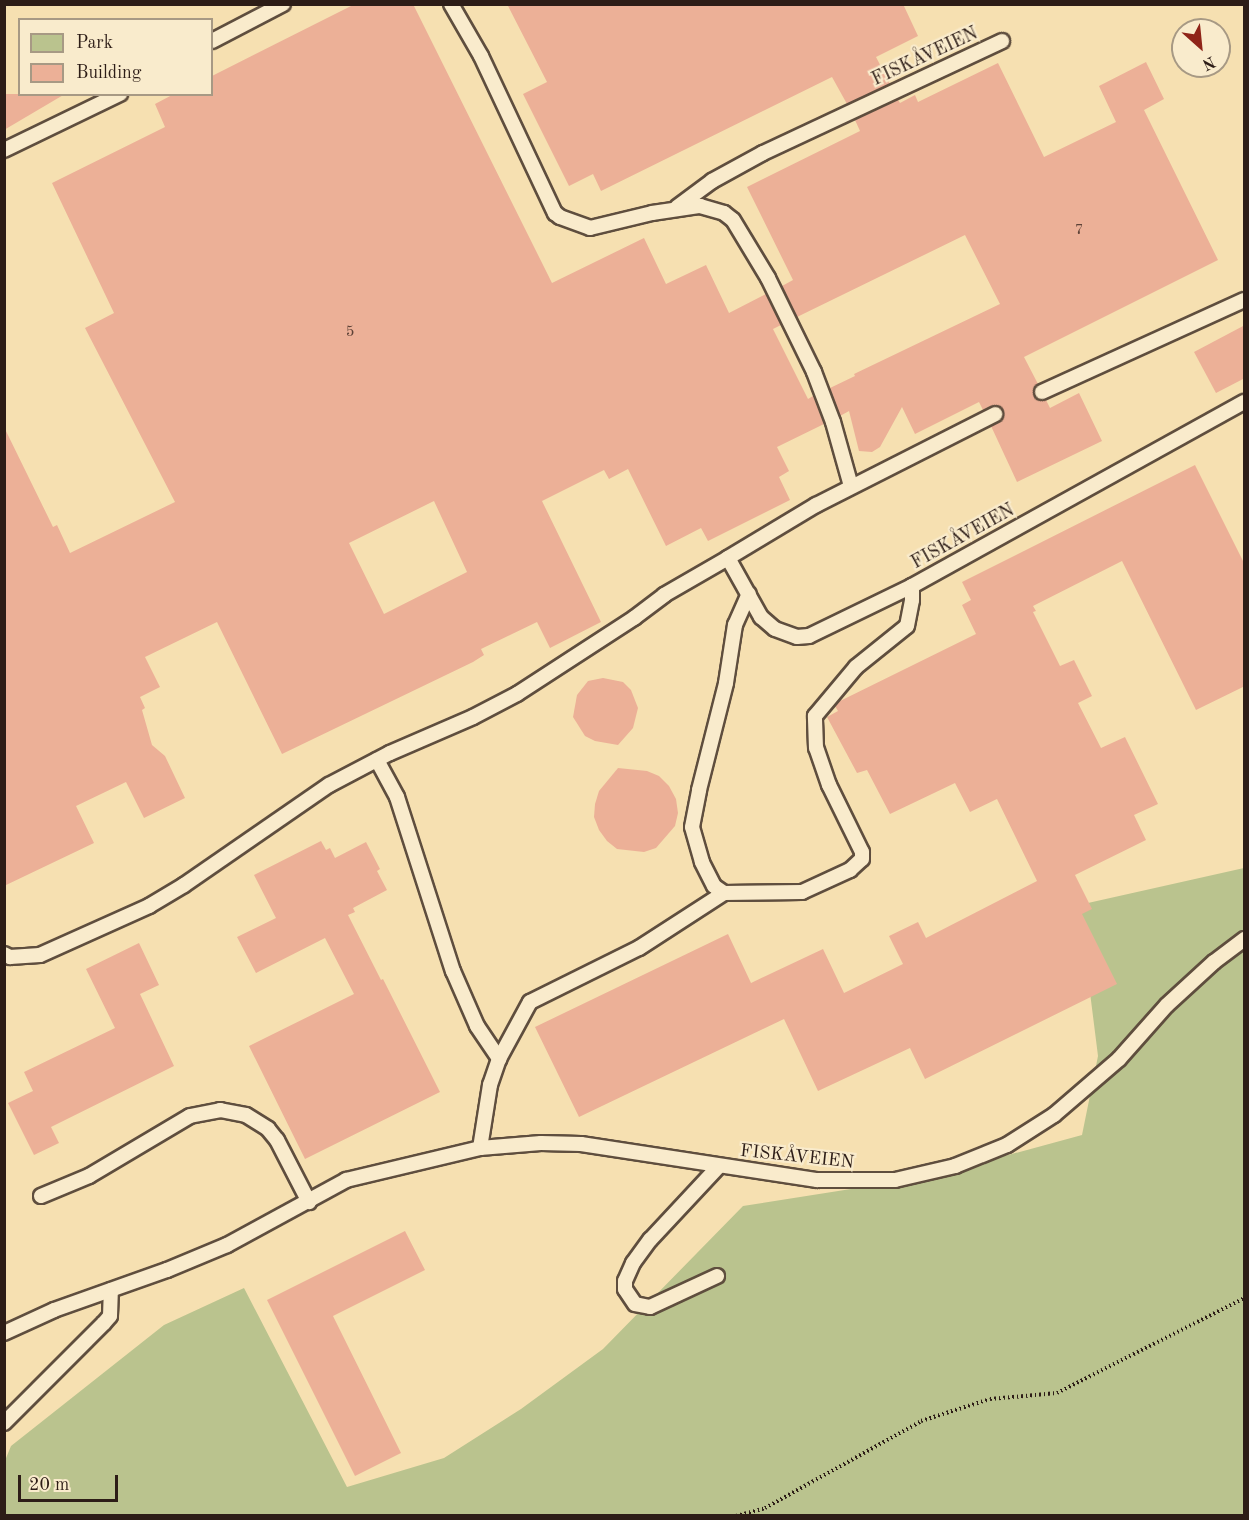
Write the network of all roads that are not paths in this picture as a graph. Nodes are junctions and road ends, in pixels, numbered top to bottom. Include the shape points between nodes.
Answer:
1 (283, 4) edge
2 (451, 4) edge
3 (213, 40) edge
4 (1002, 41) dead end
5 (116, 96) edge
6 (4, 150) edge
7 (676, 209) junction
8 (1245, 300) edge
9 (1042, 392) dead end
10 (1245, 402) edge
11 (995, 414) dead end
12 (851, 486) junction
13 (728, 558) junction
14 (912, 586) junction
15 (749, 594) junction
16 (377, 760) junction
17 (724, 893) junction
18 (1245, 939) edge
19 (4, 954) edge
20 (499, 1059) junction
21 (480, 1148) junction
22 (718, 1167) junction
23 (41, 1196) dead end
24 (309, 1202) junction
25 (717, 1276) dead end
26 (111, 1290) junction
27 (4, 1333) edge
28 (4, 1423) edge

1 - 3 lane
2 - 7 lane, FISKÅVEIEN via 481,56 555,213 572,224 590,228
4 - 7 lane, FISKÅVEIEN via 763,153 712,181
5 - 6 lane
7 - 12 lane, FISKÅVEIEN via 708,207 724,213 738,226 814,372
8 - 9 lane
10 - 14 lane, FISKÅVEIEN
11 - 12 lane
12 - 13 lane
13 - 15 lane
13 - 16 lane via 664,595 625,625 517,694
14 - 15 lane via 809,636 797,638 775,629 761,617
14 - 17 lane, FISKÅVEIEN via 907,626 856,667 815,716 816,748 862,859 850,870 802,892
15 - 17 lane via 735,625 726,683 692,827 702,862 714,886
16 - 19 lane via 329,785 149,906 40,955
16 - 20 lane via 397,797 453,971 477,1026
17 - 20 lane via 639,948 530,1002
18 - 22 lane, FISKÅVEIEN via 1167,1005 1119,1059 1053,1115 990,1153 934,1172 874,1182 817,1180
20 - 21 lane via 490,1084
21 - 22 lane, FISKÅVEIEN via 562,1142
21 - 24 lane, FISKÅVEIEN via 346,1180
22 - 25 lane via 650,1240 630,1269 625,1289 635,1304 650,1307
23 - 24 lane via 89,1176 190,1116 220,1110 246,1115 268,1129
24 - 26 lane, FISKÅVEIEN via 227,1245
26 - 27 lane, FISKÅVEIEN
26 - 28 lane via 110,1316

